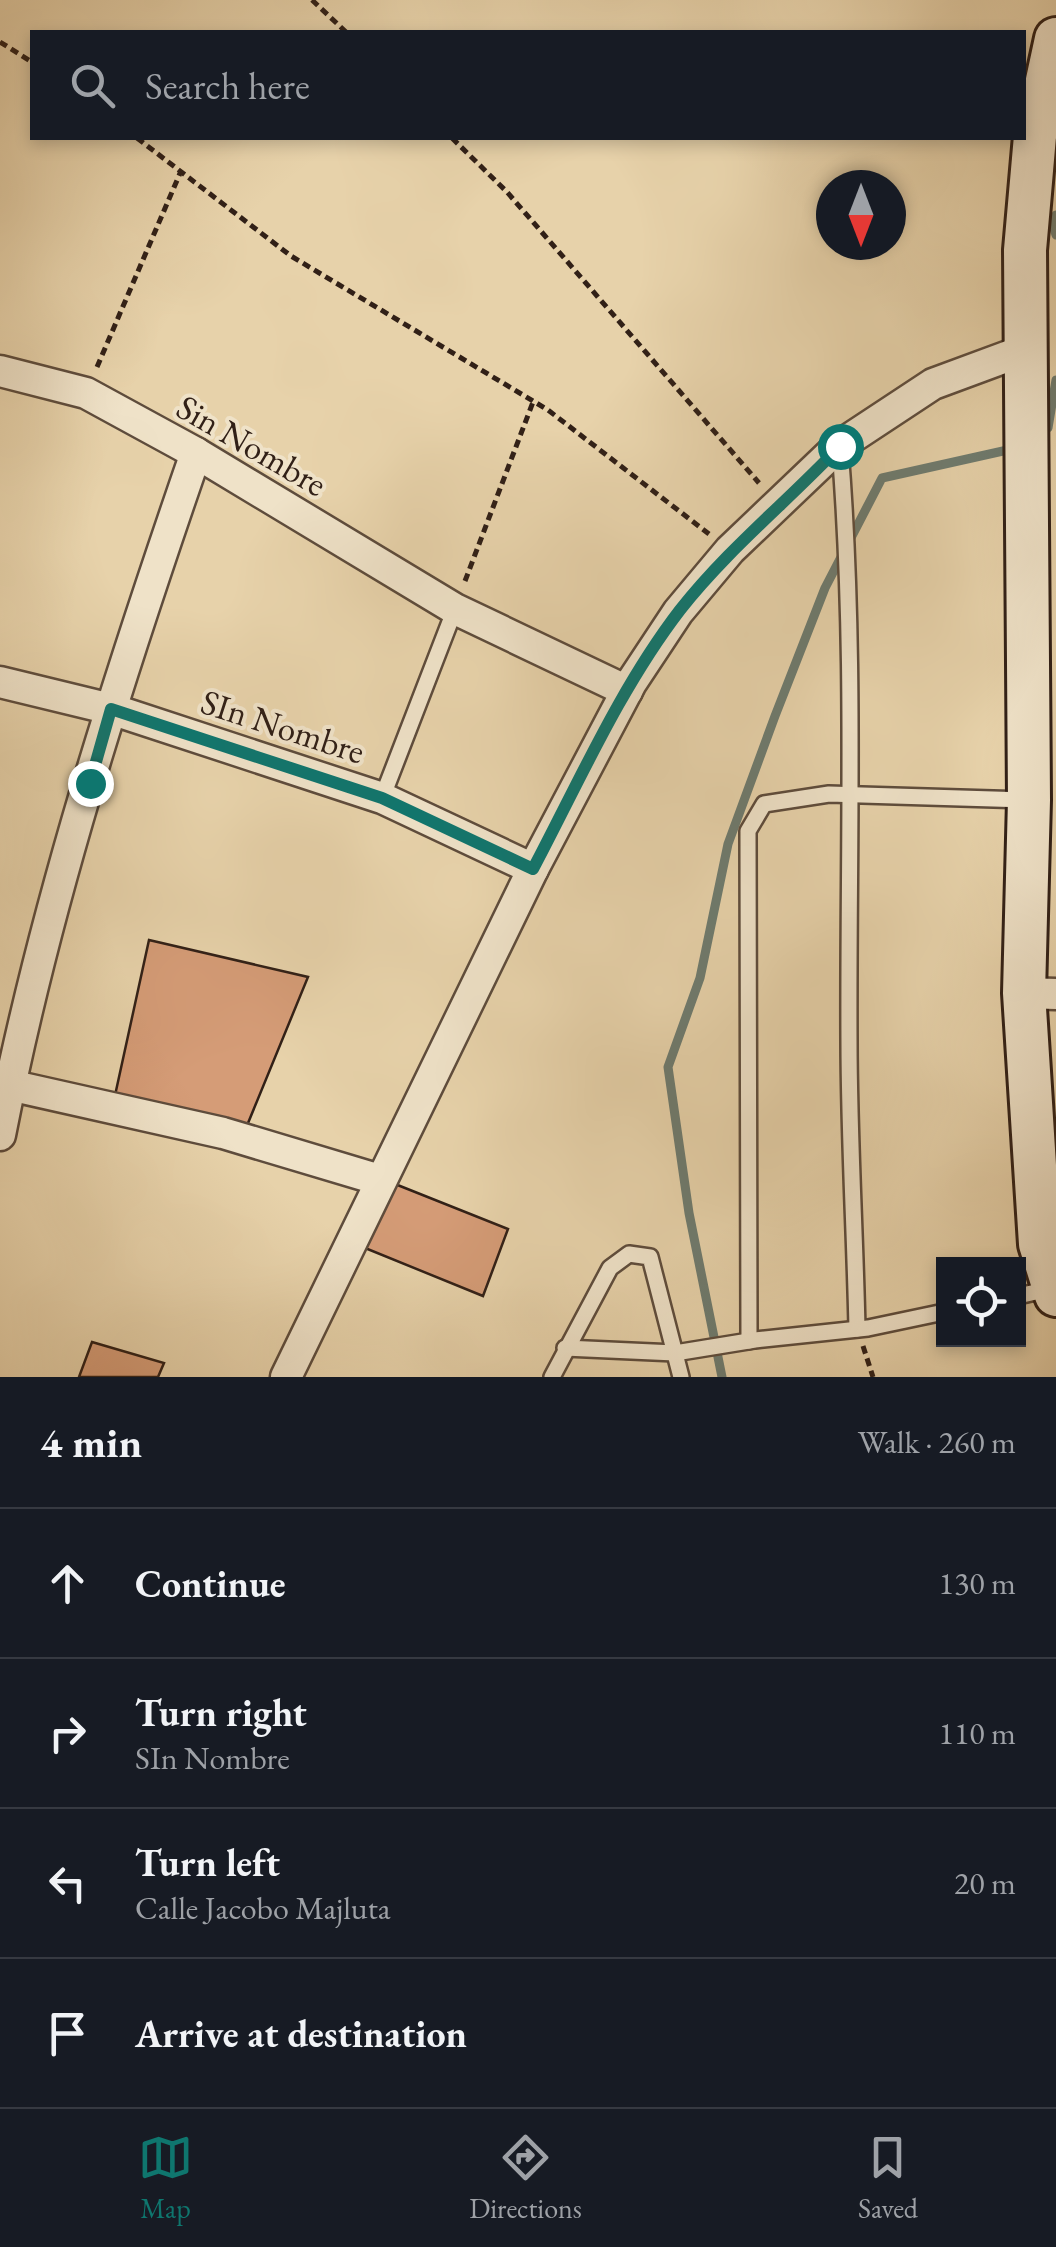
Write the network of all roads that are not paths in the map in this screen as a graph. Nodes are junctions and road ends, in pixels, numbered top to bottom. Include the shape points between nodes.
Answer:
1 (1056, 39) edge
2 (1026, 350) junction
3 (0, 371) edge
4 (840, 446) junction
5 (196, 454) junction
6 (1042, 494) edge
7 (455, 609) junction
8 (0, 682) edge
9 (627, 691) junction
10 (111, 709) junction
11 (851, 794) junction
12 (382, 798) junction
13 (1043, 800) edge
14 (533, 869) junction
15 (1040, 994) edge
16 (5, 1084) edge
17 (0, 1135) edge
18 (380, 1180) junction
19 (1043, 1293) edge
20 (936, 1314) edge
21 (858, 1329) junction
22 (749, 1341) junction
23 (566, 1348) junction
24 (675, 1352) junction
25 (295, 1369) edge
26 (552, 1377) edge
27 (682, 1377) edge

1 - 2 street via 1035,136 1024,250
2 - 4 street via 934,384
2 - 6 street
3 - 5 street, Sin Nombre via 86,393
4 - 9 street via 730,550 678,612
4 - 11 lane
5 - 7 street, Sin Nombre
5 - 10 street
6 - 13 street
7 - 9 street, Sin Nombre
7 - 12 lane
8 - 10 street, SIn Nombre
9 - 14 street
10 - 12 street, SIn Nombre
10 - 16 street
11 - 13 lane
11 - 21 lane via 849,1042
11 - 22 lane via 764,804 748,832
12 - 14 street, SIn Nombre
13 - 15 street
14 - 18 street
15 - 19 street
16 - 17 street
16 - 18 street via 223,1132
18 - 25 street
20 - 21 lane
21 - 22 lane
22 - 24 lane
23 - 24 lane
23 - 24 lane via 610,1268 629,1254 650,1257
23 - 26 lane
24 - 27 lane

